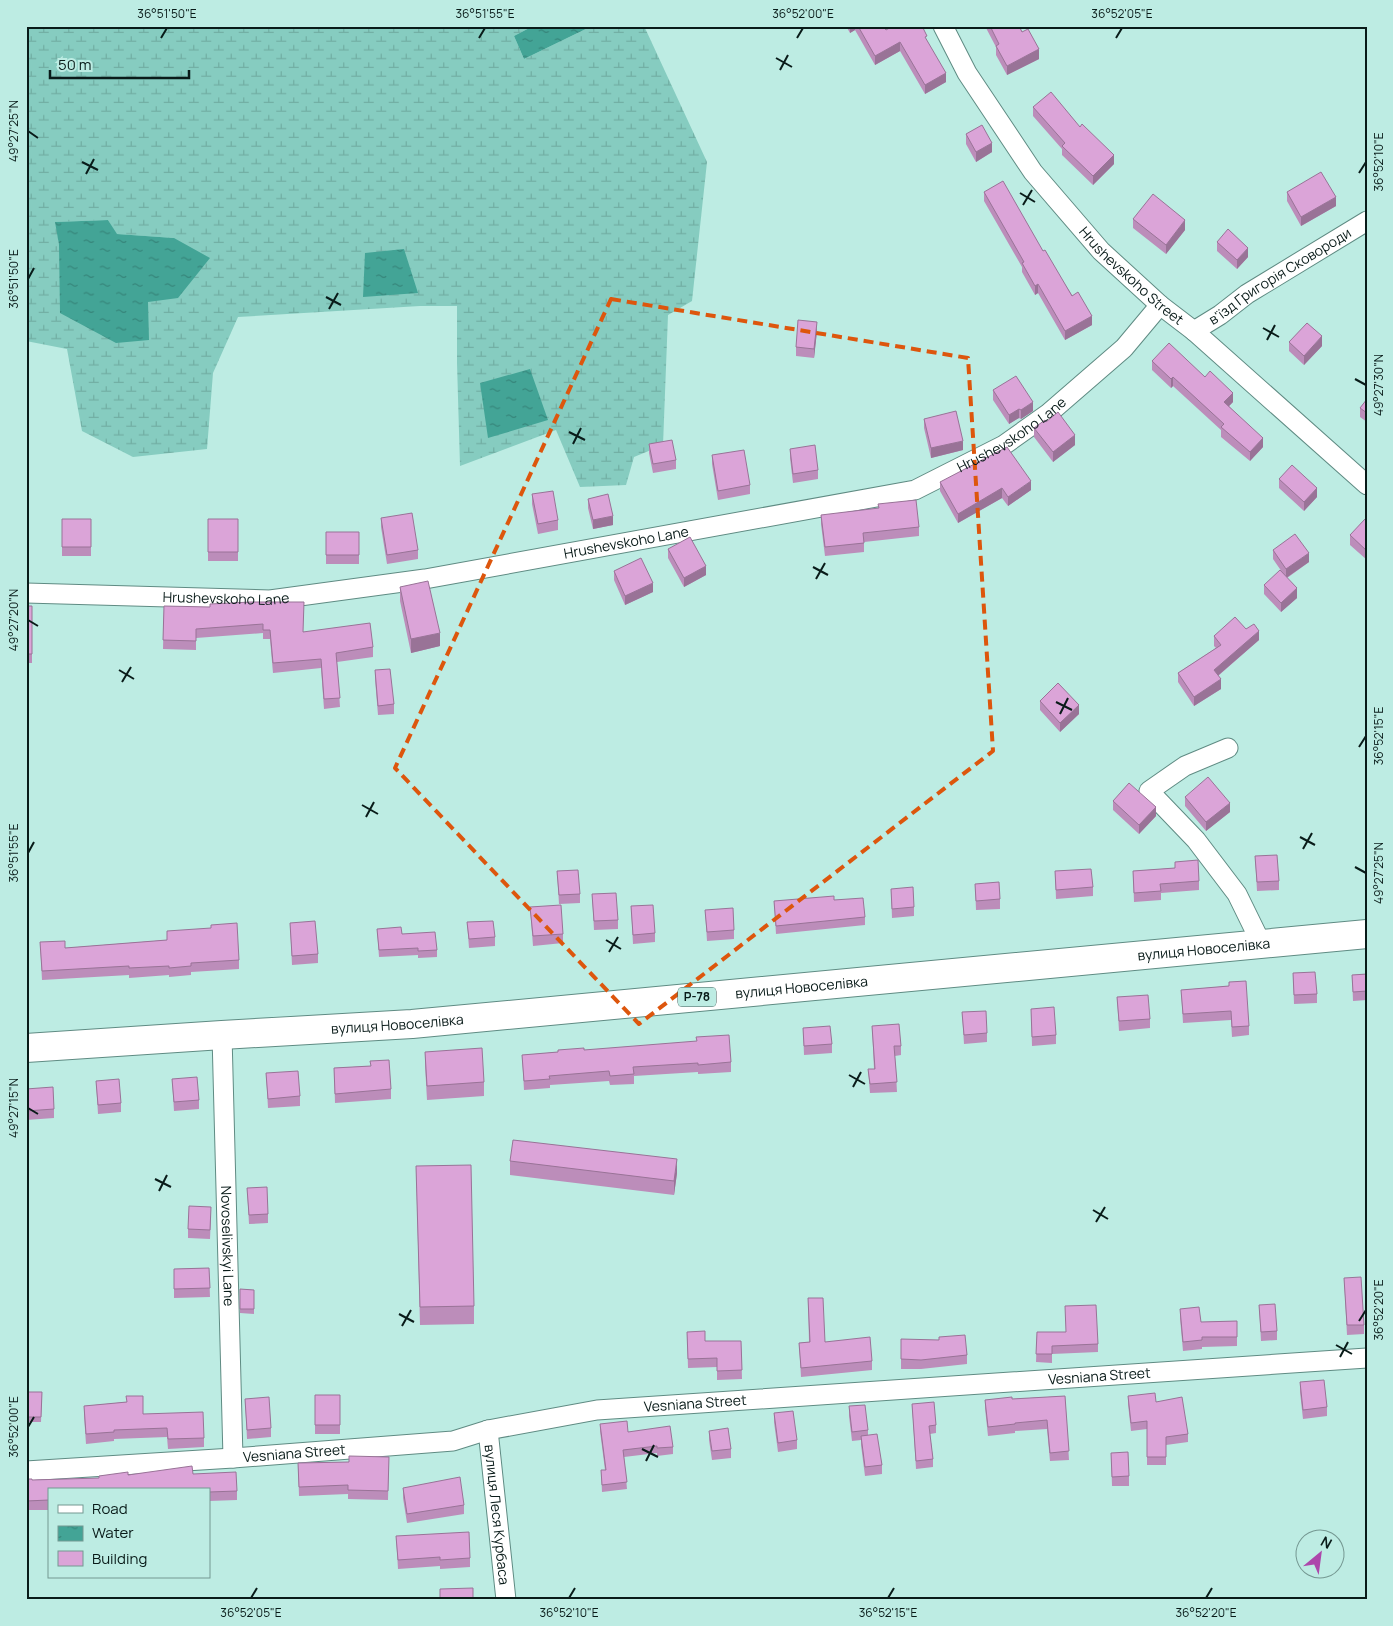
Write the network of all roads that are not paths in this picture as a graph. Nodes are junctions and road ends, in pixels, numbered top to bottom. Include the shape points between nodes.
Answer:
1 (943, 26) edge
2 (1367, 221) edge
3 (1160, 305) junction
4 (1194, 332) junction
5 (1367, 485) edge
6 (26, 593) edge
7 (1228, 748) dead end
8 (1367, 934) edge
9 (1261, 943) junction
10 (222, 1035) junction
11 (26, 1048) edge
12 (1367, 1358) edge
13 (488, 1430) junction
14 (233, 1458) junction
15 (26, 1471) edge
16 (506, 1600) edge

1 - 3 street, Hrushevskoho Street via 967,73 1033,172 1101,251
2 - 4 street, в'їзд Григорія Сковороди via 1247,294
3 - 4 street, Hrushevskoho Street
3 - 6 street, Hrushevskoho Lane via 1124,348 1049,413 1004,444 915,490 425,579 270,600
4 - 5 street, Hrushevskoho Street
7 - 9 street via 1185,766 1149,791 1196,840 1237,894
8 - 9 main road, вулиця Новоселівка / Р-78
9 - 10 main road, вулиця Новоселівка / Р-78 via 412,1024
10 - 11 main road, вулиця Новоселівка / Р-78
10 - 14 street, Novoselivskyi Lane
12 - 13 street, Vesniana Street via 597,1410
13 - 14 street, Vesniana Street via 453,1441
13 - 16 street, вулиця Леся Курбаса
14 - 15 street, Vesniana Street

